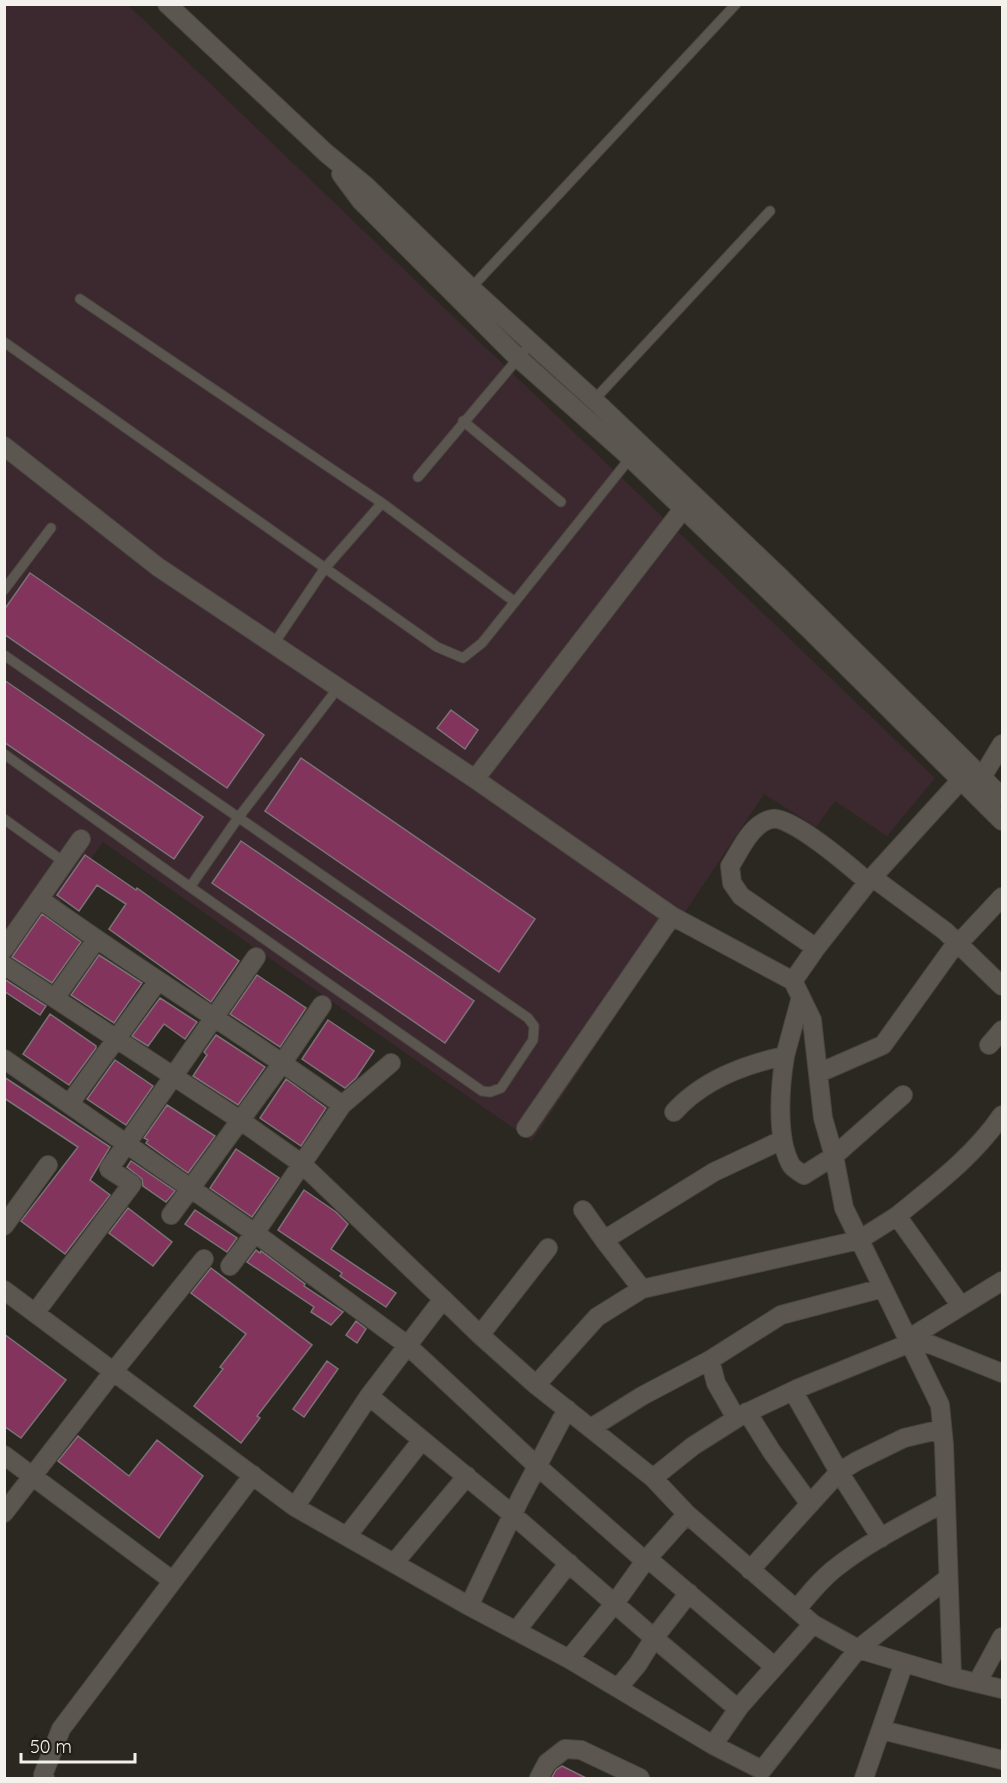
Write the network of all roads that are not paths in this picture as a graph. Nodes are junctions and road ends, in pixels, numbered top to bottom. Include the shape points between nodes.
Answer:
1 (167, 4) edge
2 (736, 4) edge
3 (326, 153) junction
4 (770, 211) dead end
5 (471, 288) junction
6 (80, 299) dead end
7 (4, 342) edge
8 (531, 343) junction
9 (518, 358) junction
10 (594, 400) junction
11 (463, 422) junction
12 (4, 446) edge
13 (635, 452) junction
14 (418, 477) dead end
15 (561, 502) dead end
16 (382, 503) junction
17 (682, 509) junction
18 (51, 528) dead end
19 (325, 568) junction
20 (4, 590) edge
21 (515, 602) junction
22 (273, 645) junction
23 (4, 655) edge
24 (338, 688) junction
25 (1002, 744) edge
26 (4, 754) edge
27 (982, 777) junction
28 (475, 779) junction
29 (960, 781) junction
30 (1002, 797) edge
31 (238, 818) junction
32 (4, 819) edge
33 (1002, 821) edge
34 (81, 839) dead end
35 (64, 862) junction
36 (870, 879) junction
37 (190, 887) junction
38 (1002, 897) edge
39 (41, 900) junction
40 (672, 916) junction
41 (96, 940) junction
42 (959, 943) junction
43 (816, 948) junction
44 (4, 949) edge
45 (256, 957) dead end
46 (4, 964) edge
47 (158, 981) junction
48 (1002, 986) edge
49 (797, 989) junction
50 (55, 998) junction
51 (322, 1005) dead end
52 (215, 1018) junction
53 (1002, 1029) edge
54 (116, 1040) junction
55 (989, 1045) dead end
56 (785, 1056) junction
57 (4, 1059) edge
58 (283, 1062) junction
59 (391, 1063) dead end
60 (819, 1073) junction
61 (174, 1077) junction
62 (903, 1095) dead end
63 (70, 1103) junction
64 (342, 1105) junction
65 (674, 1112) dead end
66 (1002, 1115) edge
67 (240, 1120) junction
68 (526, 1128) dead end
69 (782, 1140) junction
70 (127, 1144) junction
71 (834, 1156) junction
72 (302, 1164) junction
73 (48, 1165) dead end
74 (191, 1189) junction
75 (583, 1210) dead end
76 (171, 1215) dead end
77 (897, 1216) junction
78 (4, 1226) edge
79 (255, 1233) junction
80 (604, 1240) junction
81 (859, 1240) junction
82 (548, 1248) dead end
83 (204, 1259) dead end
84 (230, 1266) dead end
85 (1002, 1281) edge
86 (883, 1288) junction
87 (642, 1289) junction
88 (4, 1290) edge
89 (443, 1299) junction
90 (961, 1306) junction
91 (35, 1312) junction
92 (480, 1335) junction
93 (909, 1341) junction
94 (407, 1345) junction
95 (710, 1360) junction
96 (113, 1372) junction
97 (1002, 1372) edge
98 (536, 1385) junction
99 (793, 1391) junction
100 (369, 1396) junction
101 (567, 1409) junction
102 (742, 1415) junction
103 (591, 1428) junction
104 (942, 1429) junction
105 (422, 1440) junction
106 (4, 1455) edge
107 (537, 1466) junction
108 (839, 1472) junction
109 (253, 1475) junction
110 (466, 1476) junction
111 (33, 1477) junction
112 (653, 1478) junction
113 (945, 1502) junction
114 (810, 1504) junction
115 (295, 1507) junction
116 (4, 1513) edge
117 (687, 1514) junction
118 (513, 1515) junction
119 (347, 1536) junction
120 (881, 1538) junction
121 (646, 1559) junction
122 (394, 1563) junction
123 (569, 1563) junction
124 (750, 1569) junction
125 (948, 1578) junction
126 (173, 1581) junction
127 (689, 1593) junction
128 (615, 1603) junction
129 (469, 1606) junction
130 (797, 1610) junction
131 (813, 1624) junction
132 (516, 1631) junction
133 (1002, 1637) edge
134 (654, 1638) junction
135 (858, 1649) junction
136 (570, 1659) junction
137 (904, 1663) junction
138 (775, 1667) junction
139 (952, 1677) junction
140 (977, 1683) junction
141 (618, 1688) junction
142 (1002, 1689) edge
143 (738, 1709) junction
144 (882, 1730) junction
145 (713, 1745) junction
146 (1002, 1760) edge
147 (768, 1774) edge
148 (45, 1779) edge
149 (539, 1779) edge
150 (640, 1779) edge
151 (864, 1779) edge

1 - 3 street
2 - 5 lane
3 - 5 street via 366,186
3 - 9 street via 361,201
4 - 10 lane
5 - 8 street
6 - 16 lane
7 - 19 lane
8 - 9 lane
8 - 10 street
9 - 11 lane
9 - 13 street
10 - 13 street
11 - 14 lane
11 - 15 lane
12 - 22 street via 158,567
13 - 17 street
13 - 21 lane
13 - 27 street via 779,576
16 - 19 lane
16 - 21 lane
17 - 28 street
17 - 29 street via 810,630
18 - 20 lane
19 - 21 lane via 437,647 463,658 482,643
19 - 22 lane
22 - 24 street
23 - 31 lane
24 - 28 street
24 - 31 lane
25 - 27 street
26 - 37 lane
27 - 30 street
28 - 40 street
29 - 33 street
29 - 36 street
31 - 37 lane
31 - 37 lane via 528,1018 534,1026 533,1040 501,1088 482,1091
32 - 35 lane
34 - 35 street
35 - 39 street
36 - 42 street
36 - 43 street
36 - 43 street via 784,820 772,819 753,830 730,866 732,883 741,896
38 - 42 street
39 - 41 street
39 - 44 street
40 - 49 street
40 - 68 street
41 - 47 street
41 - 50 street
42 - 48 street
42 - 60 street via 883,1045
43 - 49 street
45 - 52 street
46 - 50 street
47 - 52 street
47 - 54 street
49 - 56 street
49 - 60 street via 812,1020
50 - 54 street
51 - 58 street
52 - 58 street
52 - 61 street
53 - 55 street
54 - 61 street
54 - 63 street
56 - 65 street via 728,1074 687,1097
56 - 69 street via 781,1078
57 - 63 street
58 - 64 street
58 - 67 street
59 - 64 street
60 - 71 street via 823,1119
61 - 67 street
61 - 70 street
62 - 71 street
63 - 70 street
64 - 72 street
66 - 77 street via 963,1162
67 - 72 street
67 - 74 street
69 - 71 street via 790,1165 804,1175
69 - 80 street via 714,1172
70 - 74 street
70 - 91 street via 109,1169 132,1184
71 - 81 street via 844,1208
72 - 79 street
72 - 89 street
73 - 78 street
74 - 76 street
74 - 79 street
75 - 80 street
77 - 81 street
77 - 90 street
79 - 84 street
79 - 94 street
80 - 87 street
81 - 86 street
81 - 87 street
82 - 92 street
83 - 96 street
85 - 90 street
86 - 93 street
86 - 95 street via 781,1315
87 - 98 street via 597,1317
88 - 91 street
89 - 92 street
89 - 94 street
90 - 93 street
91 - 96 street
92 - 98 street
93 - 97 street via 932,1345
93 - 99 street
93 - 104 street via 940,1405
94 - 100 street
94 - 107 street
95 - 102 street via 716,1383
95 - 103 street
96 - 109 street
96 - 111 street
98 - 101 street
99 - 102 street
99 - 108 street
100 - 105 street
100 - 115 street
101 - 103 street
101 - 107 street
102 - 112 street via 693,1446
102 - 114 street
103 - 112 street
104 - 108 street via 904,1438
104 - 113 street
105 - 110 street
105 - 119 street
106 - 111 street
107 - 118 street
107 - 121 street
108 - 114 street
108 - 120 street
109 - 115 street
109 - 126 street
110 - 118 street
110 - 122 street
111 - 116 street
111 - 126 street
112 - 117 street
113 - 120 street
113 - 125 street
114 - 124 street
115 - 119 street
117 - 121 street
117 - 124 street
118 - 123 street
118 - 129 street
119 - 122 street
120 - 130 street via 838,1566
121 - 127 street
121 - 128 street
122 - 129 street
123 - 128 street
123 - 132 street
124 - 130 street
125 - 135 street
125 - 139 street
126 - 148 street via 60,1729 43,1775
127 - 134 street
127 - 138 street
128 - 134 street
128 - 136 street
129 - 132 street
130 - 131 street
131 - 135 street
131 - 138 street
132 - 136 street
133 - 140 street
134 - 141 street
134 - 143 street
135 - 137 street
135 - 147 street
136 - 141 street
137 - 139 street
137 - 144 street
138 - 143 street
139 - 140 street
140 - 142 street
141 - 145 street
143 - 145 street
144 - 146 street
144 - 151 street
145 - 147 street
149 - 150 street via 547,1763 565,1749 581,1750

